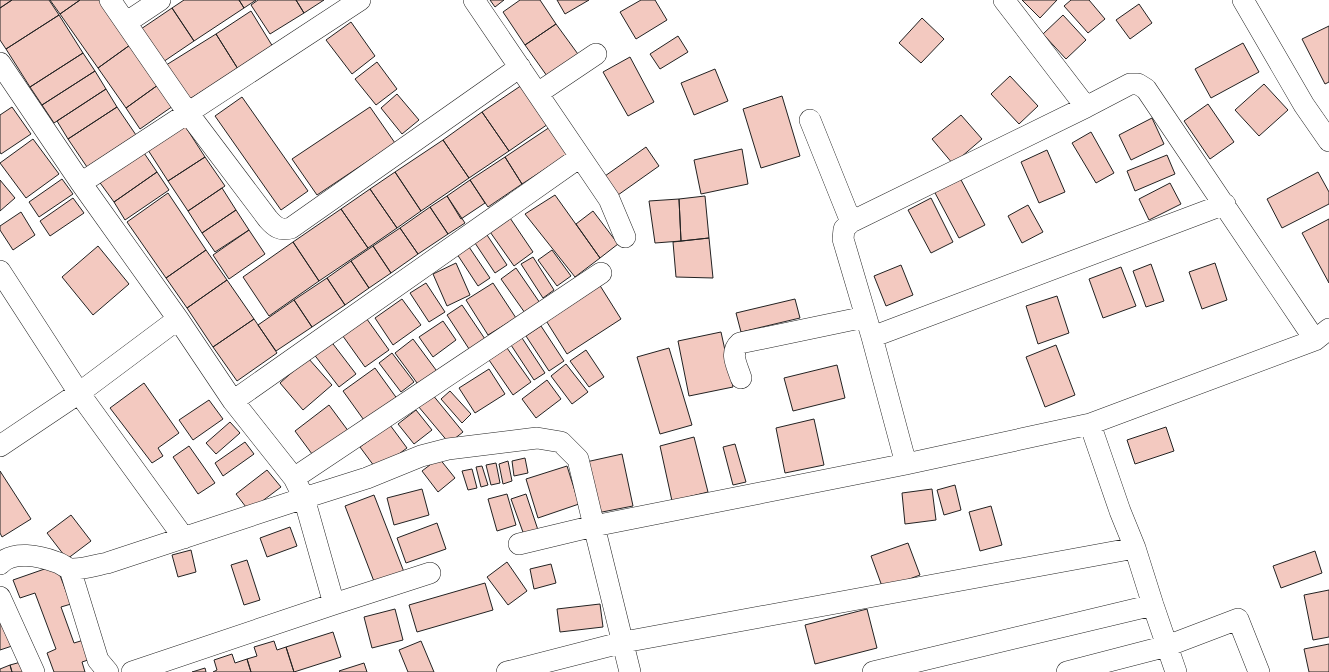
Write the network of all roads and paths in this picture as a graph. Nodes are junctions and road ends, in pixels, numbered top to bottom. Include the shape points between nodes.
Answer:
1 (110, 0) edge
2 (160, 0) edge
3 (360, 0) edge
4 (474, 0) edge
5 (1004, 0) edge
6 (1243, 0) edge
7 (127, 22) junction
8 (596, 54) dead end
9 (520, 67) junction
10 (3, 73) edge
11 (538, 93) junction
12 (1086, 107) junction
13 (188, 113) junction
14 (810, 120) dead end
15 (1329, 141) edge
16 (580, 157) junction
17 (81, 183) junction
18 (1225, 204) junction
19 (851, 222) junction
20 (625, 237) dead end
21 (0, 271) edge
22 (601, 274) dead end
23 (865, 317) junction
24 (178, 319) junction
25 (1322, 335) edge
26 (872, 336) junction
27 (741, 378) dead end
28 (79, 393) junction
29 (233, 401) junction
30 (1090, 424) junction
31 (0, 446) edge
32 (906, 464) junction
33 (294, 478) junction
34 (304, 498) junction
35 (594, 526) junction
36 (184, 538) junction
37 (519, 544) dead end
38 (1135, 548) junction
39 (0, 564) edge
40 (70, 569) junction
41 (430, 573) dead end
42 (0, 597) edge
43 (334, 604) junction
44 (1153, 606) junction
45 (624, 642) junction
46 (1167, 646) junction
47 (34, 672) edge
48 (108, 672) edge
49 (132, 672) edge
50 (510, 672) edge
51 (630, 672) edge
52 (873, 672) edge
53 (1066, 672) edge
54 (1176, 672) edge
55 (1259, 672) edge

1 - 7 street
2 - 7 street
3 - 13 street
4 - 9 street
5 - 12 street
6 - 15 street via 1304,105
7 - 13 street
8 - 11 street
9 - 11 street
9 - 13 street via 285,230 273,226
10 - 17 street
11 - 16 street
12 - 18 street via 1130,84 1138,84 1146,90
12 - 19 street
13 - 17 street
14 - 19 street
16 - 20 street via 610,199
16 - 29 street
17 - 24 street
18 - 25 street
18 - 26 street
19 - 23 street via 844,229 843,239
21 - 28 street
22 - 33 street
23 - 26 street
23 - 27 street via 740,343 734,354
24 - 28 street
24 - 29 street
25 - 30 street
26 - 32 street
28 - 31 street
28 - 36 street
29 - 33 street
30 - 32 street
30 - 38 street
32 - 35 street
33 - 34 street
34 - 35 street via 367,478 428,454 448,449 537,438 561,442 578,459
34 - 36 street
34 - 43 street
35 - 37 street
35 - 45 street
36 - 40 street via 107,563
38 - 44 street
38 - 45 street
39 - 40 street via 4,559 23,556 58,562
40 - 48 street via 98,660
41 - 43 street
42 - 47 street
43 - 49 street
44 - 46 street
44 - 52 street
45 - 50 street
45 - 51 street
46 - 53 street
46 - 54 street
46 - 55 street via 1238,619

